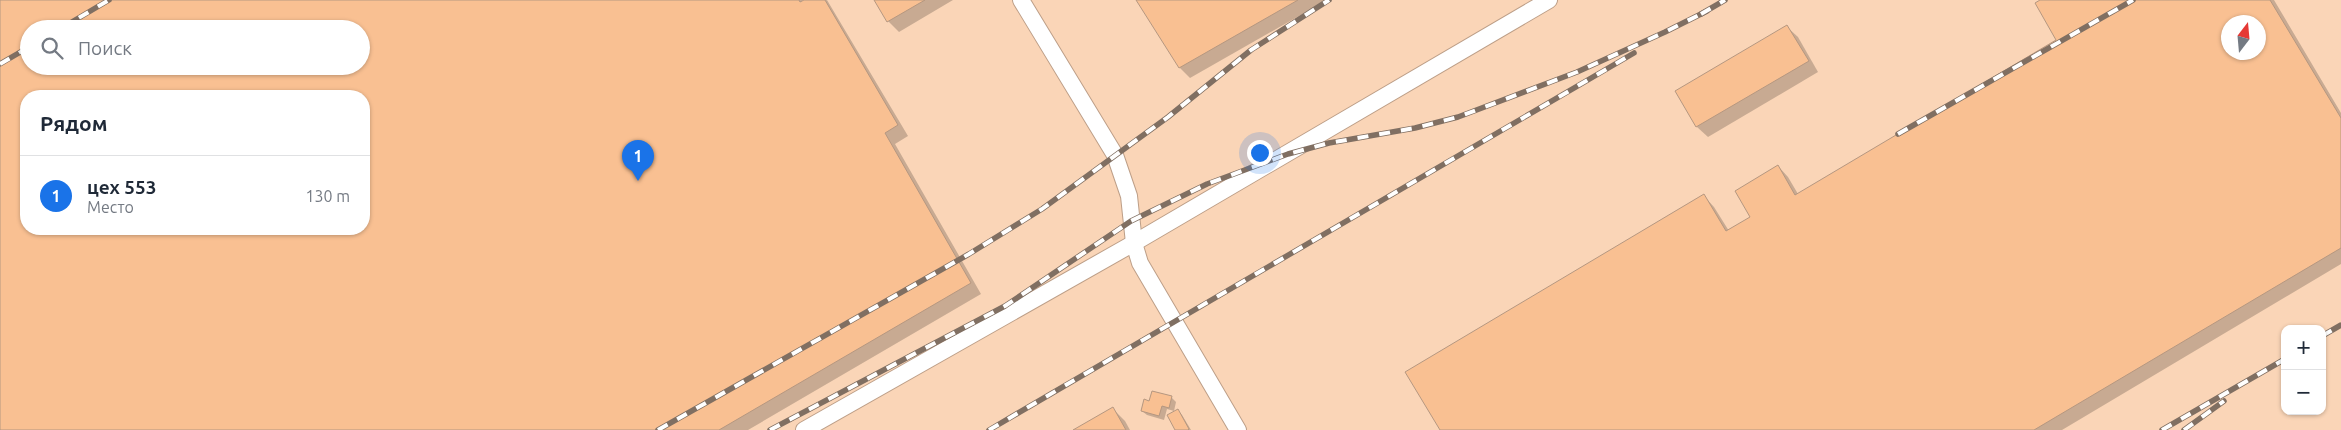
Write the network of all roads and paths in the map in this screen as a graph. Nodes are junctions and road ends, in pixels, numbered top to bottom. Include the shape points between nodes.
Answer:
1 (1022, 0) edge
2 (1550, 0) edge
3 (1134, 243) junction
4 (804, 430) edge
5 (1238, 430) edge

1 - 3 lane via 1115,155 1128,196
2 - 3 lane
3 - 4 lane
3 - 5 lane via 1140,263 1157,294

